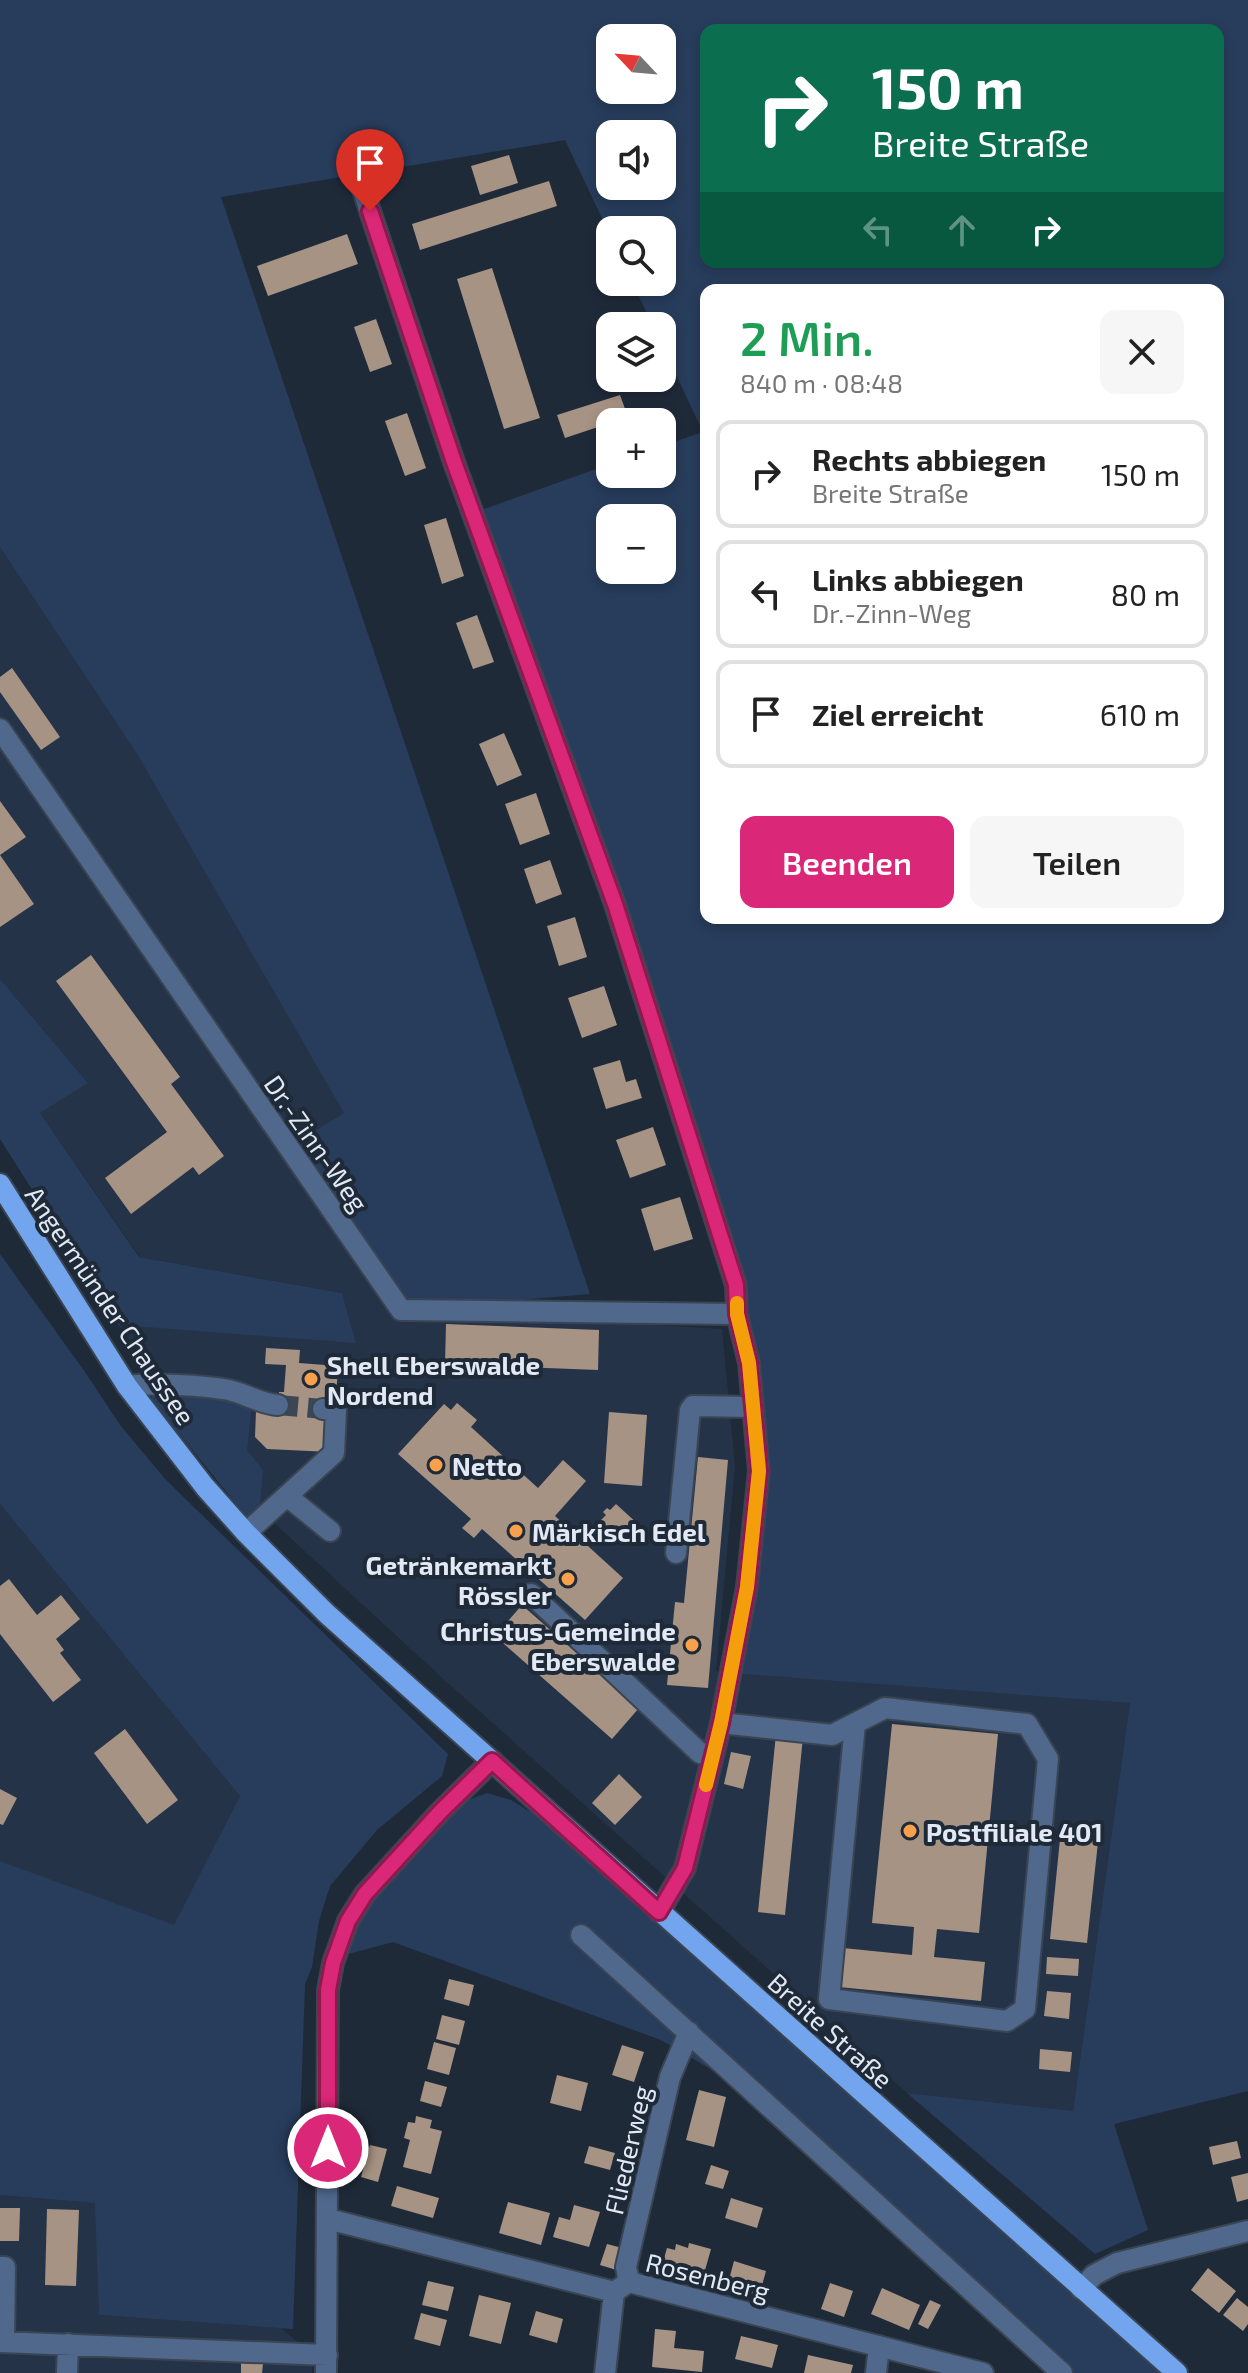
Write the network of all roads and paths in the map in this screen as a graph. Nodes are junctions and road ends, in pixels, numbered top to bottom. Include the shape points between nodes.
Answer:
1 (361, 184) dead end
2 (0, 729) edge
3 (0, 1184) edge
4 (737, 1314) junction
5 (127, 1386) junction
6 (278, 1405) tunnel mouth
7 (753, 1407) junction
8 (323, 1409) dead end
9 (287, 1496) junction
10 (330, 1531) dead end
11 (246, 1533) junction
12 (676, 1553) dead end
13 (531, 1594) dead end
14 (721, 1723) junction
15 (855, 1724) junction
16 (452, 1725) joint
17 (713, 1755) junction
18 (492, 1761) junction
19 (659, 1912) junction
20 (581, 1935) dead end
21 (689, 2032) junction
22 (328, 2219) junction
23 (1248, 2231) edge
24 (0, 2267) edge
25 (621, 2287) junction
26 (1081, 2289) junction
27 (2, 2342) edge
28 (68, 2344) junction
29 (879, 2346) junction
30 (327, 2364) edge
31 (67, 2373) edge
32 (605, 2373) edge
33 (876, 2373) edge
34 (983, 2373) edge
35 (1062, 2373) edge
36 (1177, 2373) edge

1 - 4 street via 454,462 615,904 736,1285
2 - 4 street, Dr.-Zinn-Weg via 401,1310
3 - 5 main road, Angermünder Chaussee
4 - 7 street
5 - 6 street via 229,1390
5 - 11 main road, Angermünder Chaussee
7 - 12 street via 690,1410
7 - 14 street via 759,1471 747,1587
8 - 9 street via 336,1410 334,1453
9 - 10 street
9 - 11 street
11 - 16 main road, Angermünder Chaussee via 327,1614
13 - 17 street via 700,1753
14 - 15 street via 832,1735
14 - 17 street
15 - 15 street via 885,1708 1027,1724 1048,1759 1025,2009 1007,2021 829,1999
16 - 18 main road, Breite Straße
17 - 19 street via 685,1868
18 - 19 main road, Breite Straße
18 - 22 street via 365,1894 348,1921 328,1990
19 - 26 main road, Breite Straße
20 - 21 street
21 - 25 street, Fliederweg via 670,2077
21 - 35 street
22 - 25 street, Rosenberg
22 - 30 street
23 - 26 street via 1117,2263
24 - 27 street via 5,2267
25 - 29 street, Rosenberg
25 - 32 street, Fliederweg
26 - 36 main road, Breite Straße
27 - 28 street
28 - 30 street
28 - 31 street
29 - 33 street
29 - 34 street, Rosenberg

